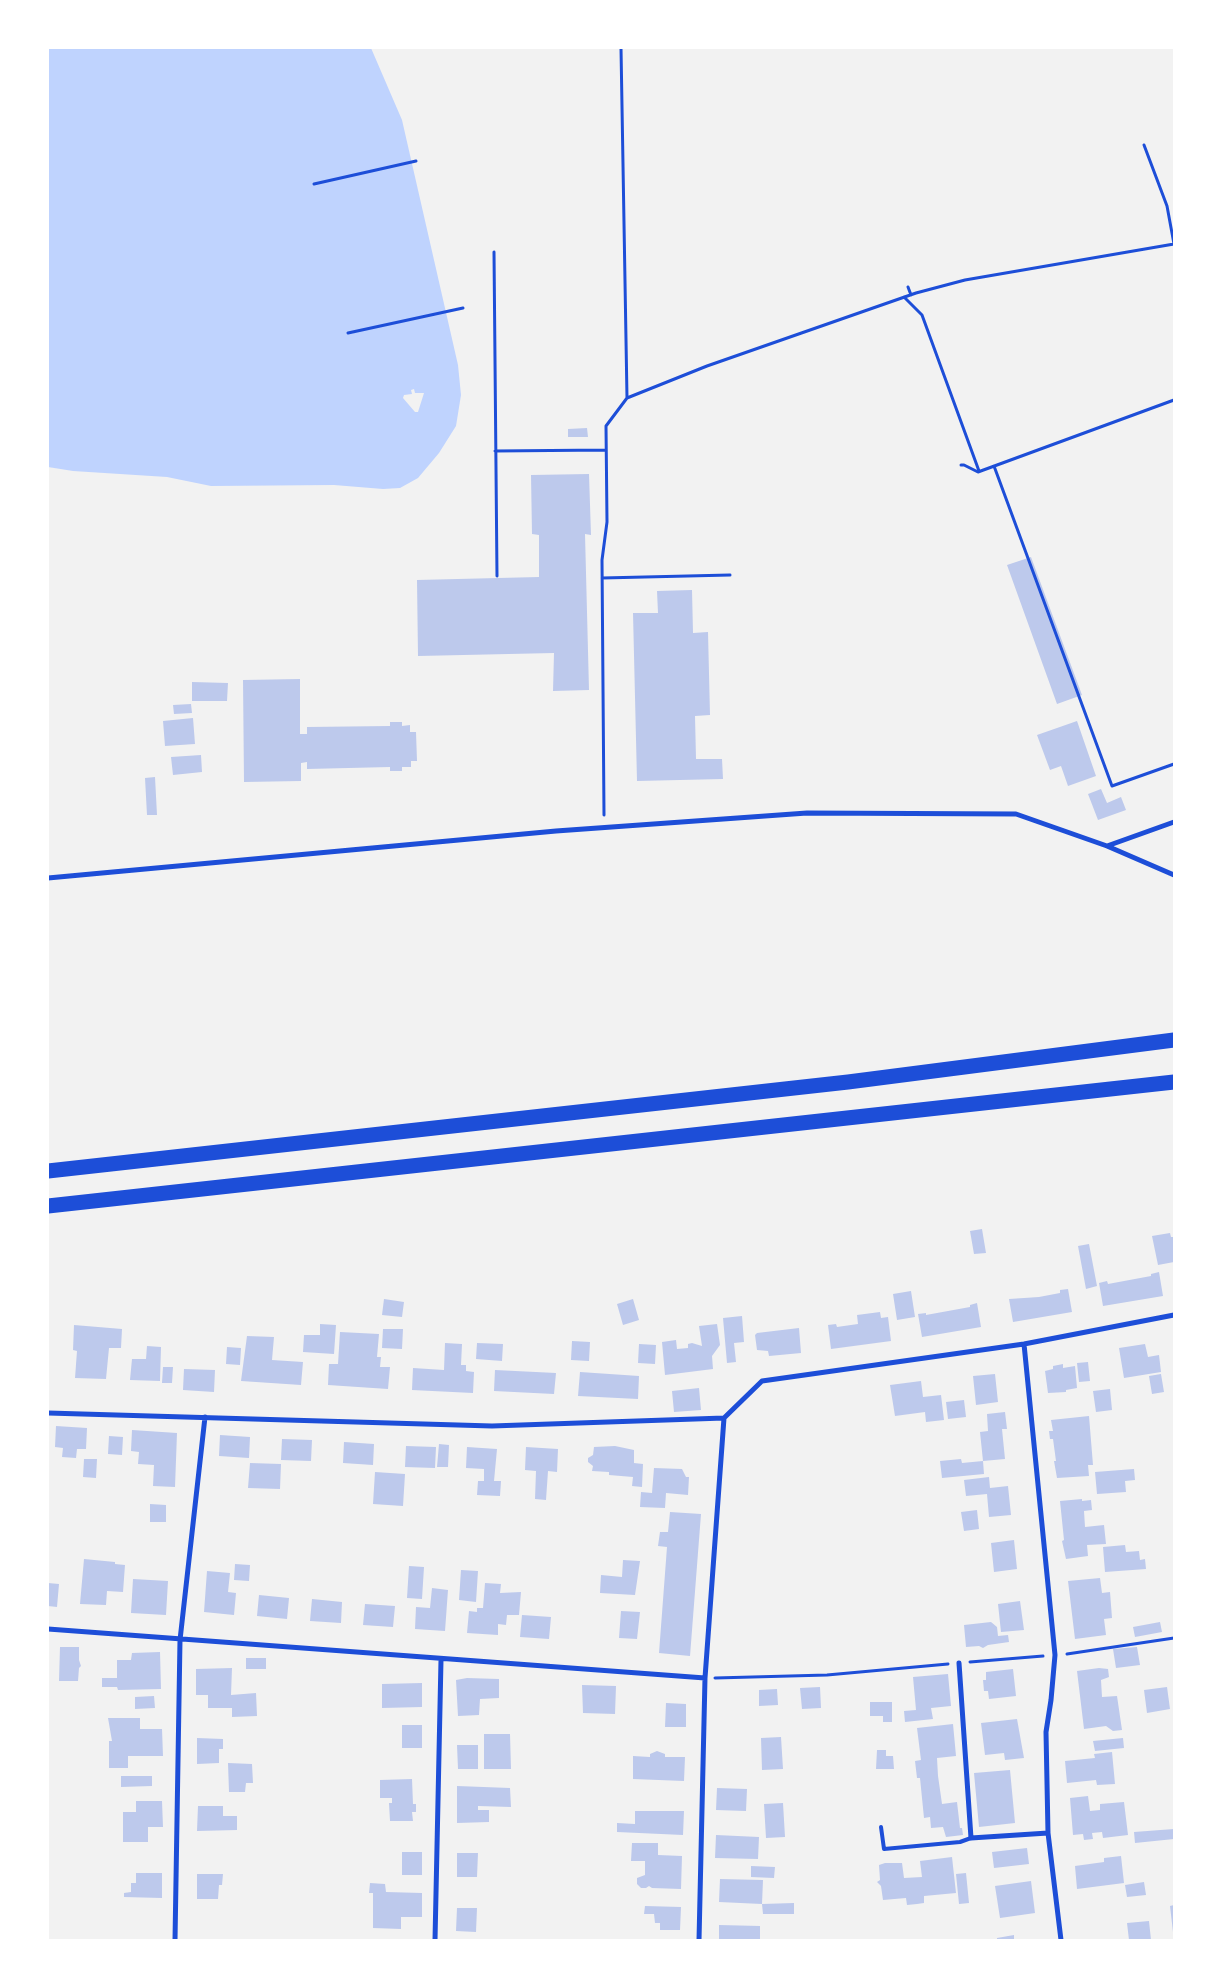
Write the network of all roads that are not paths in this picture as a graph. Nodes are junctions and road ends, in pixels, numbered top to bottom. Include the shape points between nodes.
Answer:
1 (1174, 822) edge
2 (1107, 846) junction
3 (1174, 875) edge
4 (48, 878) edge
5 (1174, 1040) edge
6 (1174, 1082) edge
7 (48, 1171) edge
8 (48, 1206) edge
9 (1174, 1315) edge
10 (1024, 1344) junction
11 (48, 1413) edge
12 (204, 1417) junction
13 (724, 1418) junction
14 (48, 1630) edge
15 (180, 1640) junction
16 (441, 1660) junction
17 (959, 1663) road end
18 (705, 1678) junction
19 (881, 1827) dead end
20 (1048, 1834) junction
21 (971, 1838) junction
22 (175, 1940) edge
23 (435, 1940) edge
24 (699, 1940) edge
25 (1061, 1940) edge

1 - 2 street
2 - 3 street
2 - 4 street via 1016,814 807,813 600,828
5 - 7 highway via 848,1082
6 - 8 highway
9 - 10 street
10 - 13 street via 762,1381
10 - 20 street via 1055,1655 1046,1732
11 - 12 street
12 - 13 street via 492,1426
12 - 15 street
13 - 18 street
14 - 15 street
15 - 16 street
15 - 22 street
16 - 18 street
16 - 23 street
17 - 21 street
18 - 24 street
19 - 21 lane via 884,1848 960,1842
20 - 21 street
20 - 25 street

